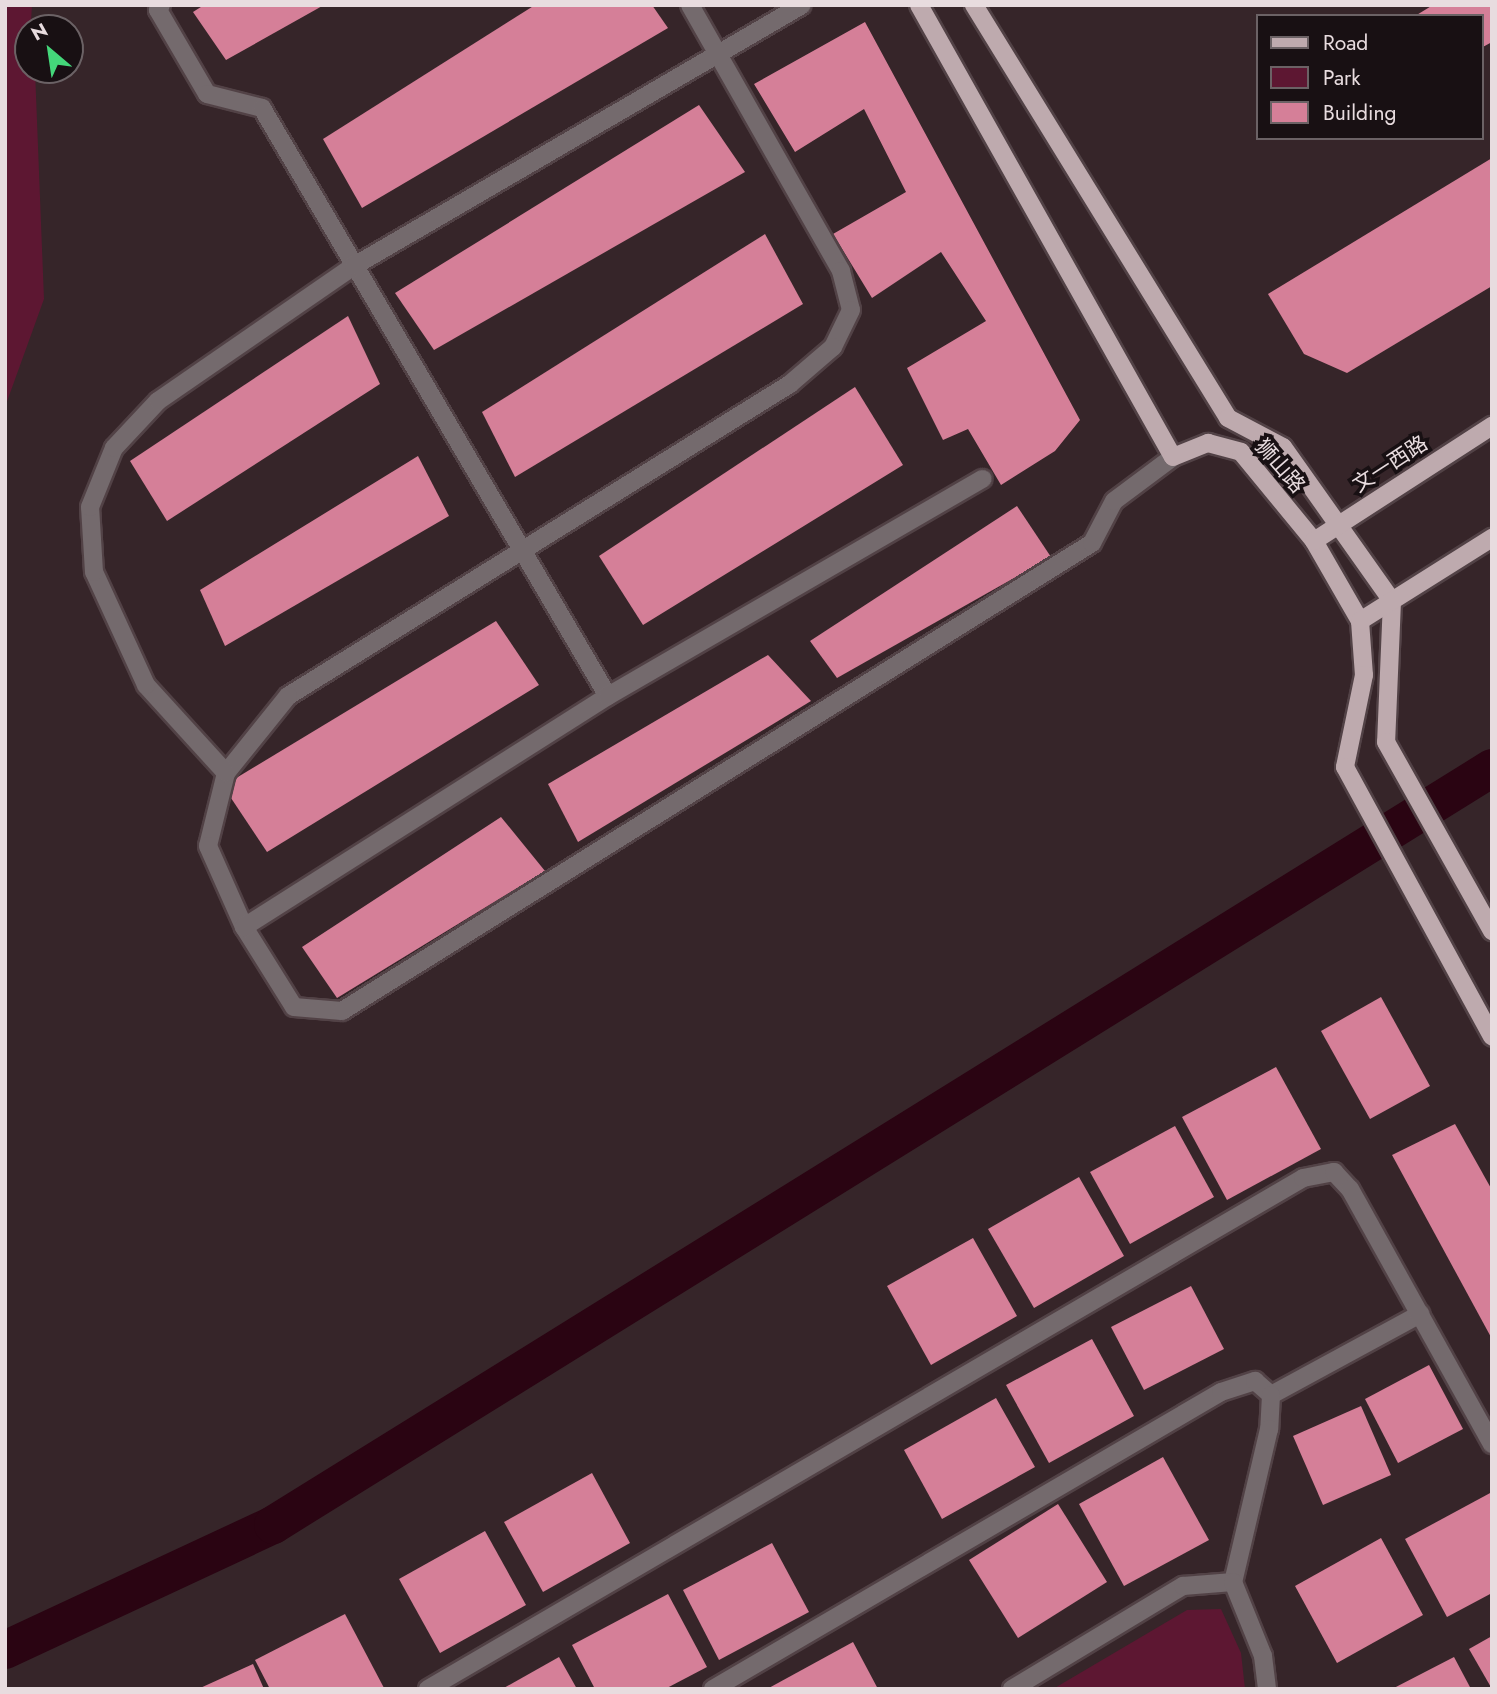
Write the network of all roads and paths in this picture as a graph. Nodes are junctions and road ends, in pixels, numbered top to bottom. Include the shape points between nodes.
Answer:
1 (161, 5) edge
2 (690, 5) edge
3 (802, 5) edge
4 (919, 5) edge
5 (974, 5) edge
6 (717, 53) junction
7 (354, 266) junction
8 (1492, 426) edge
9 (1173, 457) junction
10 (983, 479) dead end
11 (1340, 523) junction
12 (1492, 538) edge
13 (1314, 541) junction
14 (519, 552) junction
15 (1392, 601) junction
16 (1360, 621) junction
17 (608, 696) junction
18 (226, 773) junction
19 (244, 927) junction
20 (1492, 930) edge
21 (1492, 1037) edge
22 (1420, 1314) junction
23 (1272, 1395) junction
24 (1492, 1444) edge
25 (1233, 1582) junction
26 (428, 1689) edge
27 (713, 1689) edge
28 (1012, 1689) edge
29 (1267, 1689) edge

1 - 7 lane via 158,10 207,94 262,108
2 - 6 lane
3 - 6 lane
4 - 9 main road
5 - 11 main road, 狮山路 via 1228,418 1283,447
6 - 7 lane
6 - 14 lane via 841,271 851,310 833,347 790,384
7 - 14 lane
7 - 18 lane via 158,401 114,448 90,507 94,572 146,685
8 - 11 main road, 文一西路
9 - 13 main road, 狮山路 via 1208,443 1241,452
9 - 19 lane via 1114,501 1092,543 342,1010 294,1007
10 - 17 lane
11 - 13 main road, 文一西路
11 - 15 main road, 狮山路
12 - 15 main road
13 - 16 main road, 狮山路
14 - 17 lane
14 - 18 lane via 288,696
15 - 16 main road
15 - 20 main road via 1386,742
16 - 21 main road, 狮山路 via 1364,676 1345,767
17 - 19 lane
18 - 19 lane via 208,846
22 - 23 lane
22 - 24 lane
22 - 26 lane via 1350,1189 1334,1172 1303,1178
23 - 25 lane via 1269,1429
23 - 27 lane via 1255,1381 1221,1392
25 - 28 lane via 1183,1586
25 - 29 lane via 1263,1656

